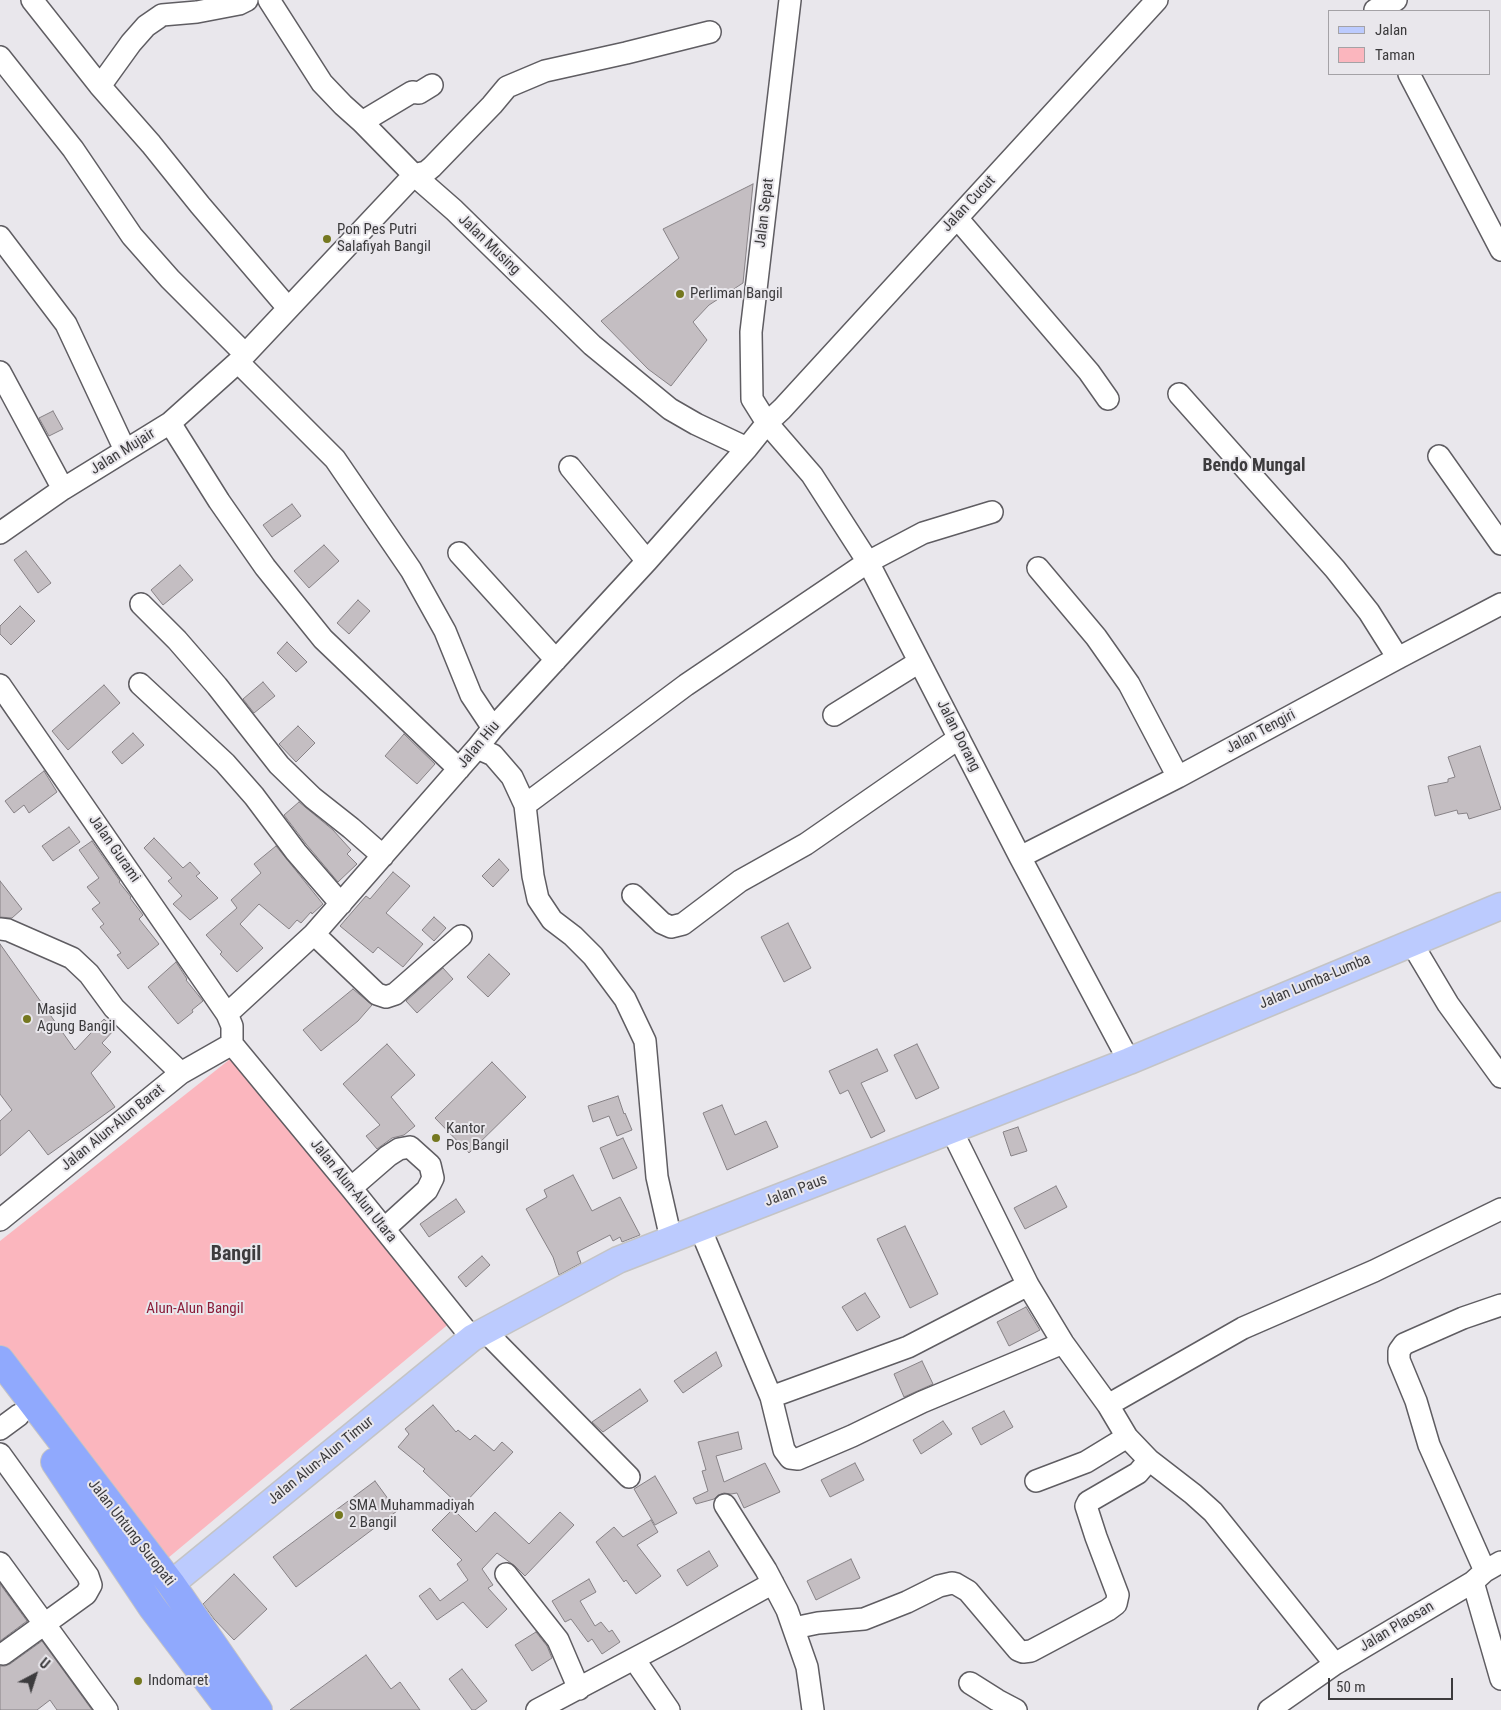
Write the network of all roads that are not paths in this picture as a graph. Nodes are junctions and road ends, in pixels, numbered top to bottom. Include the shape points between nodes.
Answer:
1 (32, 0) edge
2 (248, 0) edge
3 (269, 0) edge
4 (790, 0) edge
5 (1157, 0) edge
6 (1396, 0) edge
7 (171, 7) edge
8 (1374, 7) edge
9 (710, 32) dead end
10 (0, 57) edge
11 (1410, 75) edge
12 (432, 85) dead end
13 (100, 86) junction
14 (362, 122) junction
15 (414, 175) junction
16 (957, 218) junction
17 (0, 237) edge
18 (1501, 250) edge
19 (288, 308) junction
20 (242, 358) junction
21 (0, 372) edge
22 (1179, 394) dead end
23 (1108, 399) dead end
24 (774, 416) junction
25 (170, 423) junction
26 (747, 448) junction
27 (125, 450) junction
28 (1440, 456) dead end
29 (570, 467) dead end
30 (63, 489) junction
31 (992, 512) dead end
32 (0, 533) edge
33 (1501, 544) edge
34 (459, 553) dead end
35 (647, 561) junction
36 (868, 562) junction
37 (1038, 568) dead end
38 (141, 604) dead end
39 (1501, 604) edge
40 (1398, 658) junction
41 (556, 660) junction
42 (919, 662) junction
43 (140, 684) dead end
44 (0, 685) edge
45 (834, 715) dead end
46 (493, 728) junction
47 (959, 738) junction
48 (477, 748) junction
49 (459, 769) junction
50 (1178, 777) junction
51 (525, 805) junction
52 (383, 856) junction
53 (1020, 857) junction
54 (633, 895) dead end
55 (341, 904) junction
56 (1501, 906) edge
57 (0, 929) edge
58 (314, 934) junction
59 (461, 936) dead end
60 (1411, 942) junction
61 (227, 1014) junction
62 (232, 1044) junction
63 (1129, 1061) junction
64 (181, 1073) junction
65 (1501, 1077) edge
66 (952, 1131) junction
67 (351, 1188) junction
68 (1501, 1209) edge
69 (0, 1220) edge
70 (700, 1228) junction
71 (384, 1229) junction
72 (671, 1239) junction
73 (1028, 1284) junction
74 (1501, 1305) edge
75 (478, 1335) junction
76 (1063, 1343) junction
77 (0, 1360) edge
78 (0, 1391) edge
79 (771, 1397) junction
80 (1108, 1405) junction
81 (9, 1422) edge
82 (1127, 1437) junction
83 (0, 1454) edge
84 (1149, 1460) junction
85 (629, 1477) dead end
86 (1036, 1481) dead end
87 (725, 1505) dead end
88 (0, 1562) edge
89 (1486, 1572) edge
90 (506, 1574) dead end
91 (773, 1583) junction
92 (171, 1584) junction
93 (45, 1624) junction
94 (794, 1628) junction
95 (3, 1654) dead end
96 (634, 1659) junction
97 (1335, 1664) junction
98 (1501, 1679) edge
99 (970, 1683) dead end
100 (579, 1689) junction
101 (992, 1705) edge
102 (107, 1710) edge
103 (230, 1710) edge
104 (258, 1710) edge
105 (537, 1710) edge
106 (669, 1710) edge
107 (813, 1710) edge
108 (1016, 1710) edge
109 (1269, 1710) edge

1 - 13 street
2 - 7 street via 239,4
3 - 14 street, Jalan Musing via 322,83
4 - 24 street, Jalan Sepat via 751,332 752,399
5 - 16 street, Jalan Cucut
6 - 8 street
7 - 13 street via 130,43
9 - 15 street, Jalan Mujair via 626,54 545,70 507,87 432,167
10 - 20 street via 73,148 132,236
11 - 18 street
12 - 14 street via 419,93 412,92
13 - 19 street
14 - 15 street, Jalan Musing
15 - 19 street, Jalan Mujair
15 - 26 street, Jalan Musing via 592,345 644,389 696,424
16 - 23 street via 1089,372
16 - 24 street, Jalan Cucut
17 - 27 street via 66,324
19 - 20 street, Jalan Mujair
20 - 25 street, Jalan Mujair
20 - 46 street via 335,459 411,570 445,630 471,694
21 - 30 street
22 - 40 street via 1335,569 1369,612
24 - 26 street, Jalan Cucut
24 - 36 street, Jalan Dorang
25 - 27 street, Jalan Mujair
25 - 49 street via 265,567 323,639
26 - 35 street, Jalan Hiu
27 - 30 street, Jalan Mujair
28 - 33 street
29 - 35 street
30 - 32 street, Jalan Mujair
31 - 36 street via 924,533
34 - 41 street
35 - 41 street, Jalan Hiu
36 - 42 street, Jalan Dorang
36 - 51 street via 686,684
37 - 50 street via 1096,637 1129,684
38 - 52 street via 218,686 279,764 313,798
39 - 40 street, Jalan Tengiri
40 - 50 street, Jalan Tengiri
41 - 46 street, Jalan Hiu
42 - 45 street
42 - 47 street, Jalan Dorang
43 - 55 street via 254,796
44 - 61 street, Jalan Gurami
46 - 48 street, Jalan Hiu
47 - 53 street, Jalan Dorang
47 - 54 street via 806,844 740,881 683,924 671,927 662,923
48 - 49 street, Jalan Hiu
48 - 51 street via 493,755 512,777
49 - 52 street, Jalan Hiu
50 - 53 street, Jalan Tengiri
51 - 72 street via 538,899 552,920 573,936 598,963 625,999 645,1041 657,1177
52 - 55 street, Jalan Hiu
53 - 63 street, Jalan Dorang
55 - 58 street, Jalan Hiu
56 - 60 main road, Jalan Lumba-Lumba
57 - 64 street via 72,958 89,974 114,1008
58 - 59 street via 377,994 386,997 395,994
58 - 61 street, Jalan Hiu
60 - 63 main road, Jalan Lumba-Lumba
60 - 65 street via 1448,1004
61 - 62 street via 232,1026
62 - 64 street, Jalan Alun-Alun Barat
62 - 67 street, Jalan Alun-Alun Utara
63 - 66 main road, Jalan Paus
64 - 69 street, Jalan Alun-Alun Barat
66 - 70 main road, Jalan Paus
66 - 73 street
67 - 71 street, Jalan Alun-Alun Utara
67 - 71 street via 399,1149 410,1147 430,1165 433,1178 427,1190
68 - 80 street via 1374,1272 1243,1328
70 - 72 main road, Jalan Paus
70 - 79 street
71 - 75 street, Jalan Alun-Alun Utara
72 - 75 main road, Jalan Paus via 618,1260
73 - 76 street
73 - 79 street via 908,1347
74 - 89 street via 1404,1344 1399,1351 1399,1360 1429,1445
75 - 85 street, Jalan Alun-Alun Utara
75 - 92 main road, Jalan Alun-Alun Timur
76 - 79 street via 798,1459 790,1458 784,1450
76 - 80 street
77 - 92 highway, Jalan Untung Suropati
78 - 81 highway, Jalan Untung Suropati
80 - 82 street
81 - 103 highway, Jalan Untung Suropati via 56,1464 152,1607
82 - 84 street
82 - 86 street via 1086,1462
83 - 93 street via 88,1576 91,1585 86,1594
84 - 94 street via 1138,1473 1086,1506 1118,1595 1116,1604 1031,1651 1018,1650 968,1591 952,1583 864,1619
84 - 97 street via 1213,1512
87 - 91 street
88 - 93 street
89 - 97 street, Jalan Plaosan
89 - 98 street
90 - 100 street via 558,1640
91 - 94 street
91 - 96 street
92 - 104 highway, Jalan Untung Suropati
93 - 95 street
93 - 102 street
94 - 107 street via 807,1667
96 - 100 street
96 - 106 street
97 - 109 street, Jalan Plaosan
99 - 101 street
100 - 105 street
101 - 108 street

